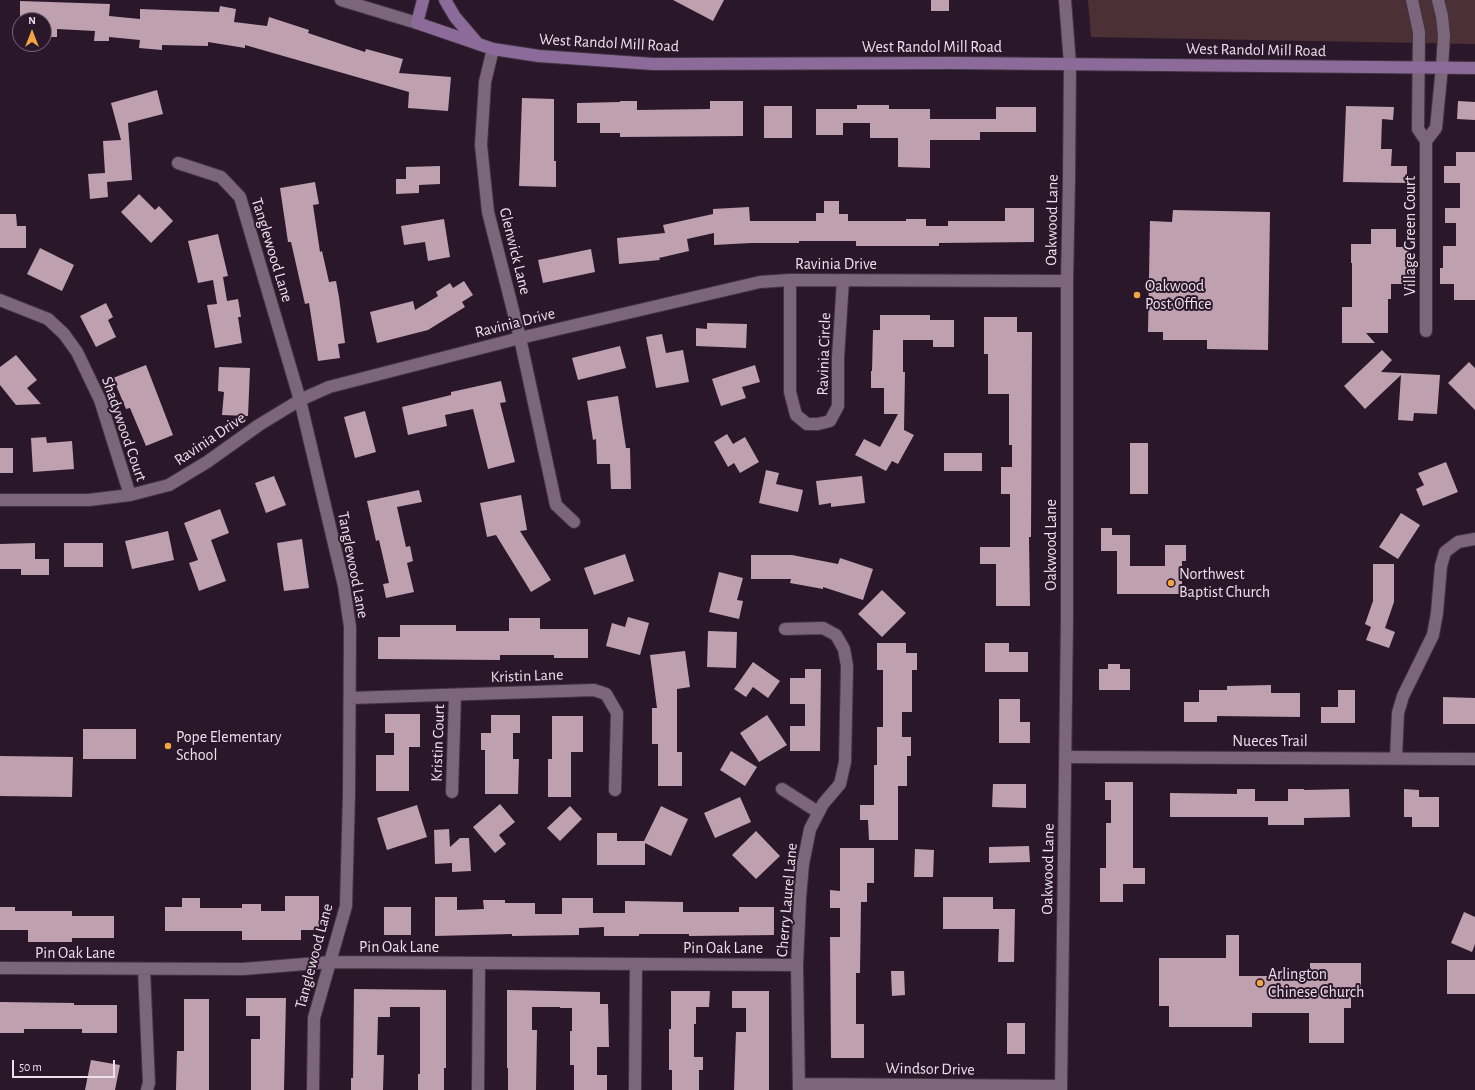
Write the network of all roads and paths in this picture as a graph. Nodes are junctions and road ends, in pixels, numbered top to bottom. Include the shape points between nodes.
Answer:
1 (341, 0) edge
2 (423, 0) edge
3 (445, 0) edge
4 (1065, 0) edge
5 (1412, 0) edge
6 (1438, 0) edge
7 (417, 23) junction
8 (478, 44) junction
9 (493, 49) junction
10 (1070, 64) junction
11 (1442, 67) junction
12 (1418, 68) junction
13 (1475, 68) edge
14 (1426, 141) junction
15 (178, 163) dead end
16 (790, 280) junction
17 (843, 280) junction
18 (1067, 281) junction
19 (0, 300) edge
20 (1426, 331) dead end
21 (520, 338) junction
22 (300, 400) junction
23 (130, 495) junction
24 (0, 500) edge
25 (574, 522) dead end
26 (1475, 539) edge
27 (785, 629) dead end
28 (455, 695) junction
29 (350, 698) junction
30 (1066, 757) junction
31 (1396, 758) junction
32 (1475, 758) edge
33 (782, 789) dead end
34 (615, 790) dead end
35 (452, 792) dead end
36 (818, 812) junction
37 (330, 962) junction
38 (479, 963) junction
39 (636, 964) junction
40 (797, 965) junction
41 (0, 968) edge
42 (144, 969) junction
43 (799, 1087) edge
44 (959, 1088) edge
45 (1061, 1088) edge
46 (147, 1090) edge
47 (313, 1090) edge
48 (478, 1090) edge
49 (635, 1090) edge

1 - 7 street
2 - 7 main road
3 - 8 main road
4 - 10 street, Oakwood Lane
5 - 12 street, Village Green Court via 1418,32
6 - 11 street via 1444,36
7 - 8 main road, West Randol Mill Road
8 - 9 main road, West Randol Mill Road
9 - 10 main road, West Randol Mill Road via 539,56 653,64
9 - 21 street, Glenwick Lane via 485,82 481,145 488,212
10 - 12 main road, West Randol Mill Road
10 - 18 street, Oakwood Lane
11 - 12 main road, West Randol Mill Road
11 - 13 main road, West Randol Mill Road
11 - 14 street via 1436,128
12 - 14 street, Village Green Court via 1418,129
14 - 20 street, Village Green Court
15 - 22 street, Tanglewood Lane via 221,178 240,197
16 - 17 street, Ravinia Drive
16 - 17 street, Ravinia Circle via 790,392 796,415 808,424 830,421 838,406
16 - 21 street, Ravinia Drive via 760,282
17 - 18 street, Ravinia Drive
18 - 30 street, Oakwood Lane
19 - 23 street, Shadywood Court via 48,319 64,334 77,352 100,400
21 - 22 street, Ravinia Drive via 329,387
21 - 25 street, Glenwick Lane via 556,505
22 - 23 street, Ravinia Drive via 169,485
22 - 29 street, Tanglewood Lane via 344,586 350,627
23 - 24 street, Ravinia Drive via 89,500
26 - 31 street via 1458,542 1445,552 1433,635 1402,696 1398,713
27 - 36 street, Cherry Laurel Lane via 823,628 836,635 844,649 847,666 845,762 840,784
28 - 29 street, Kristin Lane
28 - 34 street, Kristin Lane via 594,690 606,694 617,713
28 - 35 street, Kristin Court
29 - 37 street, Tanglewood Lane via 346,906
30 - 31 street, Nueces Trail
30 - 45 street, Oakwood Lane
31 - 32 street, Nueces Trail
33 - 36 street
36 - 40 street, Cherry Laurel Lane via 810,829 803,864
37 - 38 street, Pin Oak Lane
37 - 42 street, Pin Oak Lane via 243,969
37 - 47 street, Tanglewood Lane via 314,1018
38 - 39 street, Pin Oak Lane
38 - 48 street
39 - 40 street, Pin Oak Lane
39 - 49 street
40 - 43 street, Cherry Laurel Lane
41 - 42 street, Pin Oak Lane
42 - 46 street via 149,1083
43 - 44 street, Windsor Drive
44 - 45 street, Windsor Drive

